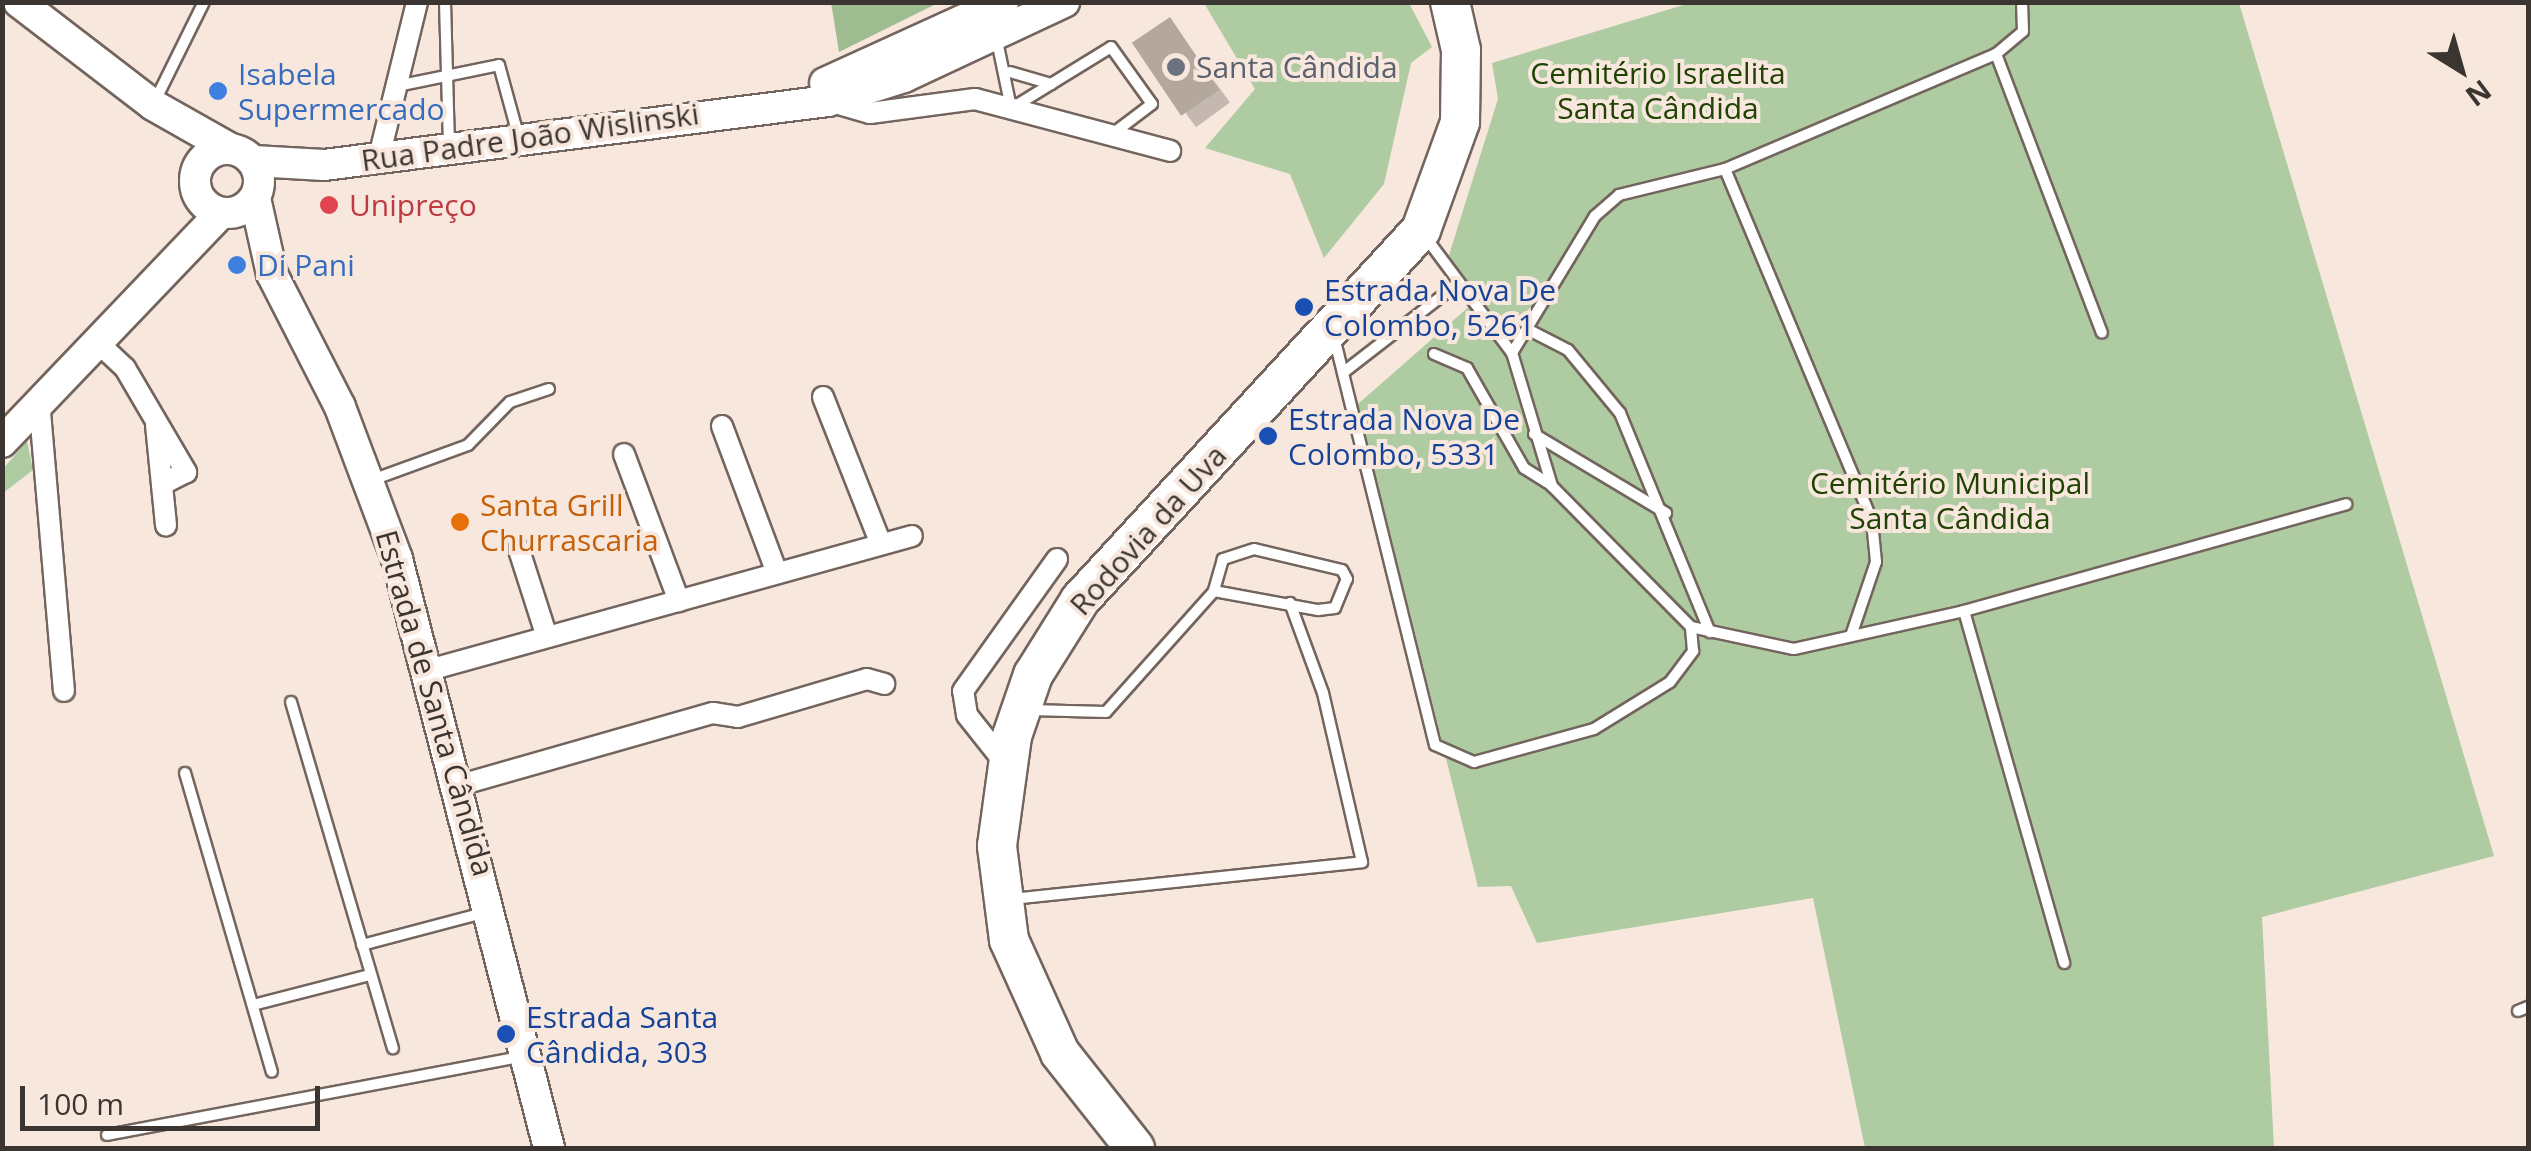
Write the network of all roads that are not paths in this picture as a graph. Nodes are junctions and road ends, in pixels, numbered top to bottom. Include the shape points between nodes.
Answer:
1 (19, 2) edge
2 (204, 2) edge
3 (417, 2) edge
4 (445, 2) edge
5 (1003, 2) edge
6 (1019, 2) edge
7 (1064, 2) edge
8 (1450, 2) edge
9 (2022, 2) edge
10 (996, 35) junction
11 (1996, 54) junction
12 (1010, 72) junction
13 (444, 76) junction
14 (1051, 84) junction
15 (396, 86) junction
16 (828, 101) junction
17 (153, 105) junction
18 (1011, 108) junction
19 (736, 110) junction
20 (1110, 135) junction
21 (519, 139) junction
22 (449, 148) junction
23 (1170, 151) dead end
24 (379, 158) junction
25 (1725, 169) junction
26 (249, 174) junction
27 (204, 195) junction
28 (1421, 230) junction
29 (272, 274) junction
30 (1456, 285) junction
31 (1528, 329) junction
32 (1333, 332) junction
33 (2102, 333) dead end
34 (95, 340) junction
35 (1512, 353) junction
36 (1434, 354) dead end
37 (1344, 372) junction
38 (548, 389) dead end
39 (823, 397) dead end
40 (39, 400) junction
41 (722, 426) dead end
42 (1534, 434) junction
43 (2, 442) edge
44 (624, 454) dead end
45 (370, 481) junction
46 (1552, 486) junction
47 (2346, 504) dead end
48 (1667, 514) junction
49 (166, 526) dead end
50 (912, 536) dead end
51 (881, 544) junction
52 (520, 550) dead end
53 (1057, 560) dead end
54 (778, 573) junction
55 (1214, 591) junction
56 (679, 600) junction
57 (1290, 603) junction
58 (1964, 611) junction
59 (1691, 627) junction
60 (1710, 632) junction
61 (1851, 636) junction
62 (547, 637) junction
63 (429, 670) junction
64 (884, 684) dead end
65 (64, 691) dead end
66 (291, 702) dead end
67 (1019, 709) junction
68 (1005, 763) junction
69 (185, 773) dead end
70 (460, 785) junction
71 (1001, 900) junction
72 (494, 910) junction
73 (362, 945) junction
74 (2064, 963) dead end
75 (370, 974) junction
76 (253, 1006) junction
77 (392, 1048) dead end
78 (531, 1054) junction
79 (272, 1072) dead end
80 (107, 1136) dead end
81 (549, 1148) edge
82 (1134, 1148) edge

1 - 17 main road, Rua Padre João Wislinski
2 - 17 lane
3 - 15 street
4 - 13 lane
5 - 19 main road, Rua Padre João Wislinski via 865,69
6 - 10 main road
7 - 10 main road, Rua Padre João Wislinski
8 - 28 highway, Rodovia da Uva via 1462,50 1460,122
9 - 11 lane via 2022,31
10 - 12 lane
10 - 16 main road, Rua Padre João Wislinski
11 - 25 lane
11 - 33 lane
12 - 14 lane
12 - 18 lane
13 - 15 lane
13 - 21 lane via 499,65
13 - 22 lane
14 - 18 lane
14 - 20 lane via 1110,48 1152,104
15 - 24 street
16 - 18 street via 856,114 960,98
16 - 19 main road, Rua Padre João Wislinski
17 - 26 main road, Rua Padre João Wislinski
17 - 27 main road, Rua Padre João Wislinski
18 - 20 street
19 - 21 main road, Rua Padre João Wislinski
20 - 23 street
21 - 22 main road, Rua Padre João Wislinski
22 - 24 main road, Rua Padre João Wislinski
24 - 26 main road, Rua Padre João Wislinski
25 - 31 lane via 1619,196 1595,216
25 - 61 lane via 1872,521 1876,562
26 - 27 main road
26 - 27 main road via 202,160
26 - 29 main road, Estrada de Santa Cândida
27 - 29 main road, Estrada de Santa Cândida
27 - 34 main road via 146,285
28 - 30 lane
28 - 32 highway, Rodovia da Uva
29 - 45 main road, Estrada de Santa Cândida
30 - 35 lane
30 - 37 lane
31 - 35 lane
31 - 48 lane via 1595,376 1646,458
32 - 37 lane
32 - 67 highway, Rodovia da Uva via 1080,600
34 - 40 main road
34 - 49 street via 155,418 186,472 162,484
35 - 42 lane
36 - 46 lane via 1467,368 1524,468
37 - 59 lane via 1435,744 1452,758 1474,762 1594,729 1670,682 1694,650
38 - 45 lane via 510,402 468,446
39 - 51 street
40 - 43 main road
40 - 65 street
41 - 54 street
42 - 46 lane
42 - 48 lane
44 - 56 street
45 - 63 main road, Estrada de Santa Cândida
46 - 59 lane
47 - 58 lane
48 - 60 lane
50 - 51 street
51 - 54 street
52 - 62 street
53 - 68 street via 962,691 968,715
54 - 56 street
55 - 57 lane
55 - 57 lane via 1223,558 1254,549 1342,570 1347,579 1334,608
55 - 67 lane via 1106,712
56 - 62 street
57 - 71 lane via 1328,710 1362,862
58 - 61 lane
58 - 74 lane
59 - 60 lane
60 - 61 lane via 1794,649
62 - 63 street
63 - 70 main road, Estrada de Santa Cândida
64 - 70 street via 867,679 738,717 713,713
66 - 73 lane
67 - 68 highway, Rodovia da Uva
68 - 71 highway, Rodovia da Uva
69 - 76 lane
70 - 72 main road, Estrada de Santa Cândida
71 - 82 highway, Rodovia da Uva via 1038,1014
72 - 73 lane
72 - 78 main road, Estrada de Santa Cândida
73 - 75 lane
75 - 76 lane
75 - 77 lane
76 - 79 lane
78 - 80 lane
78 - 81 main road, Estrada de Santa Cândida

